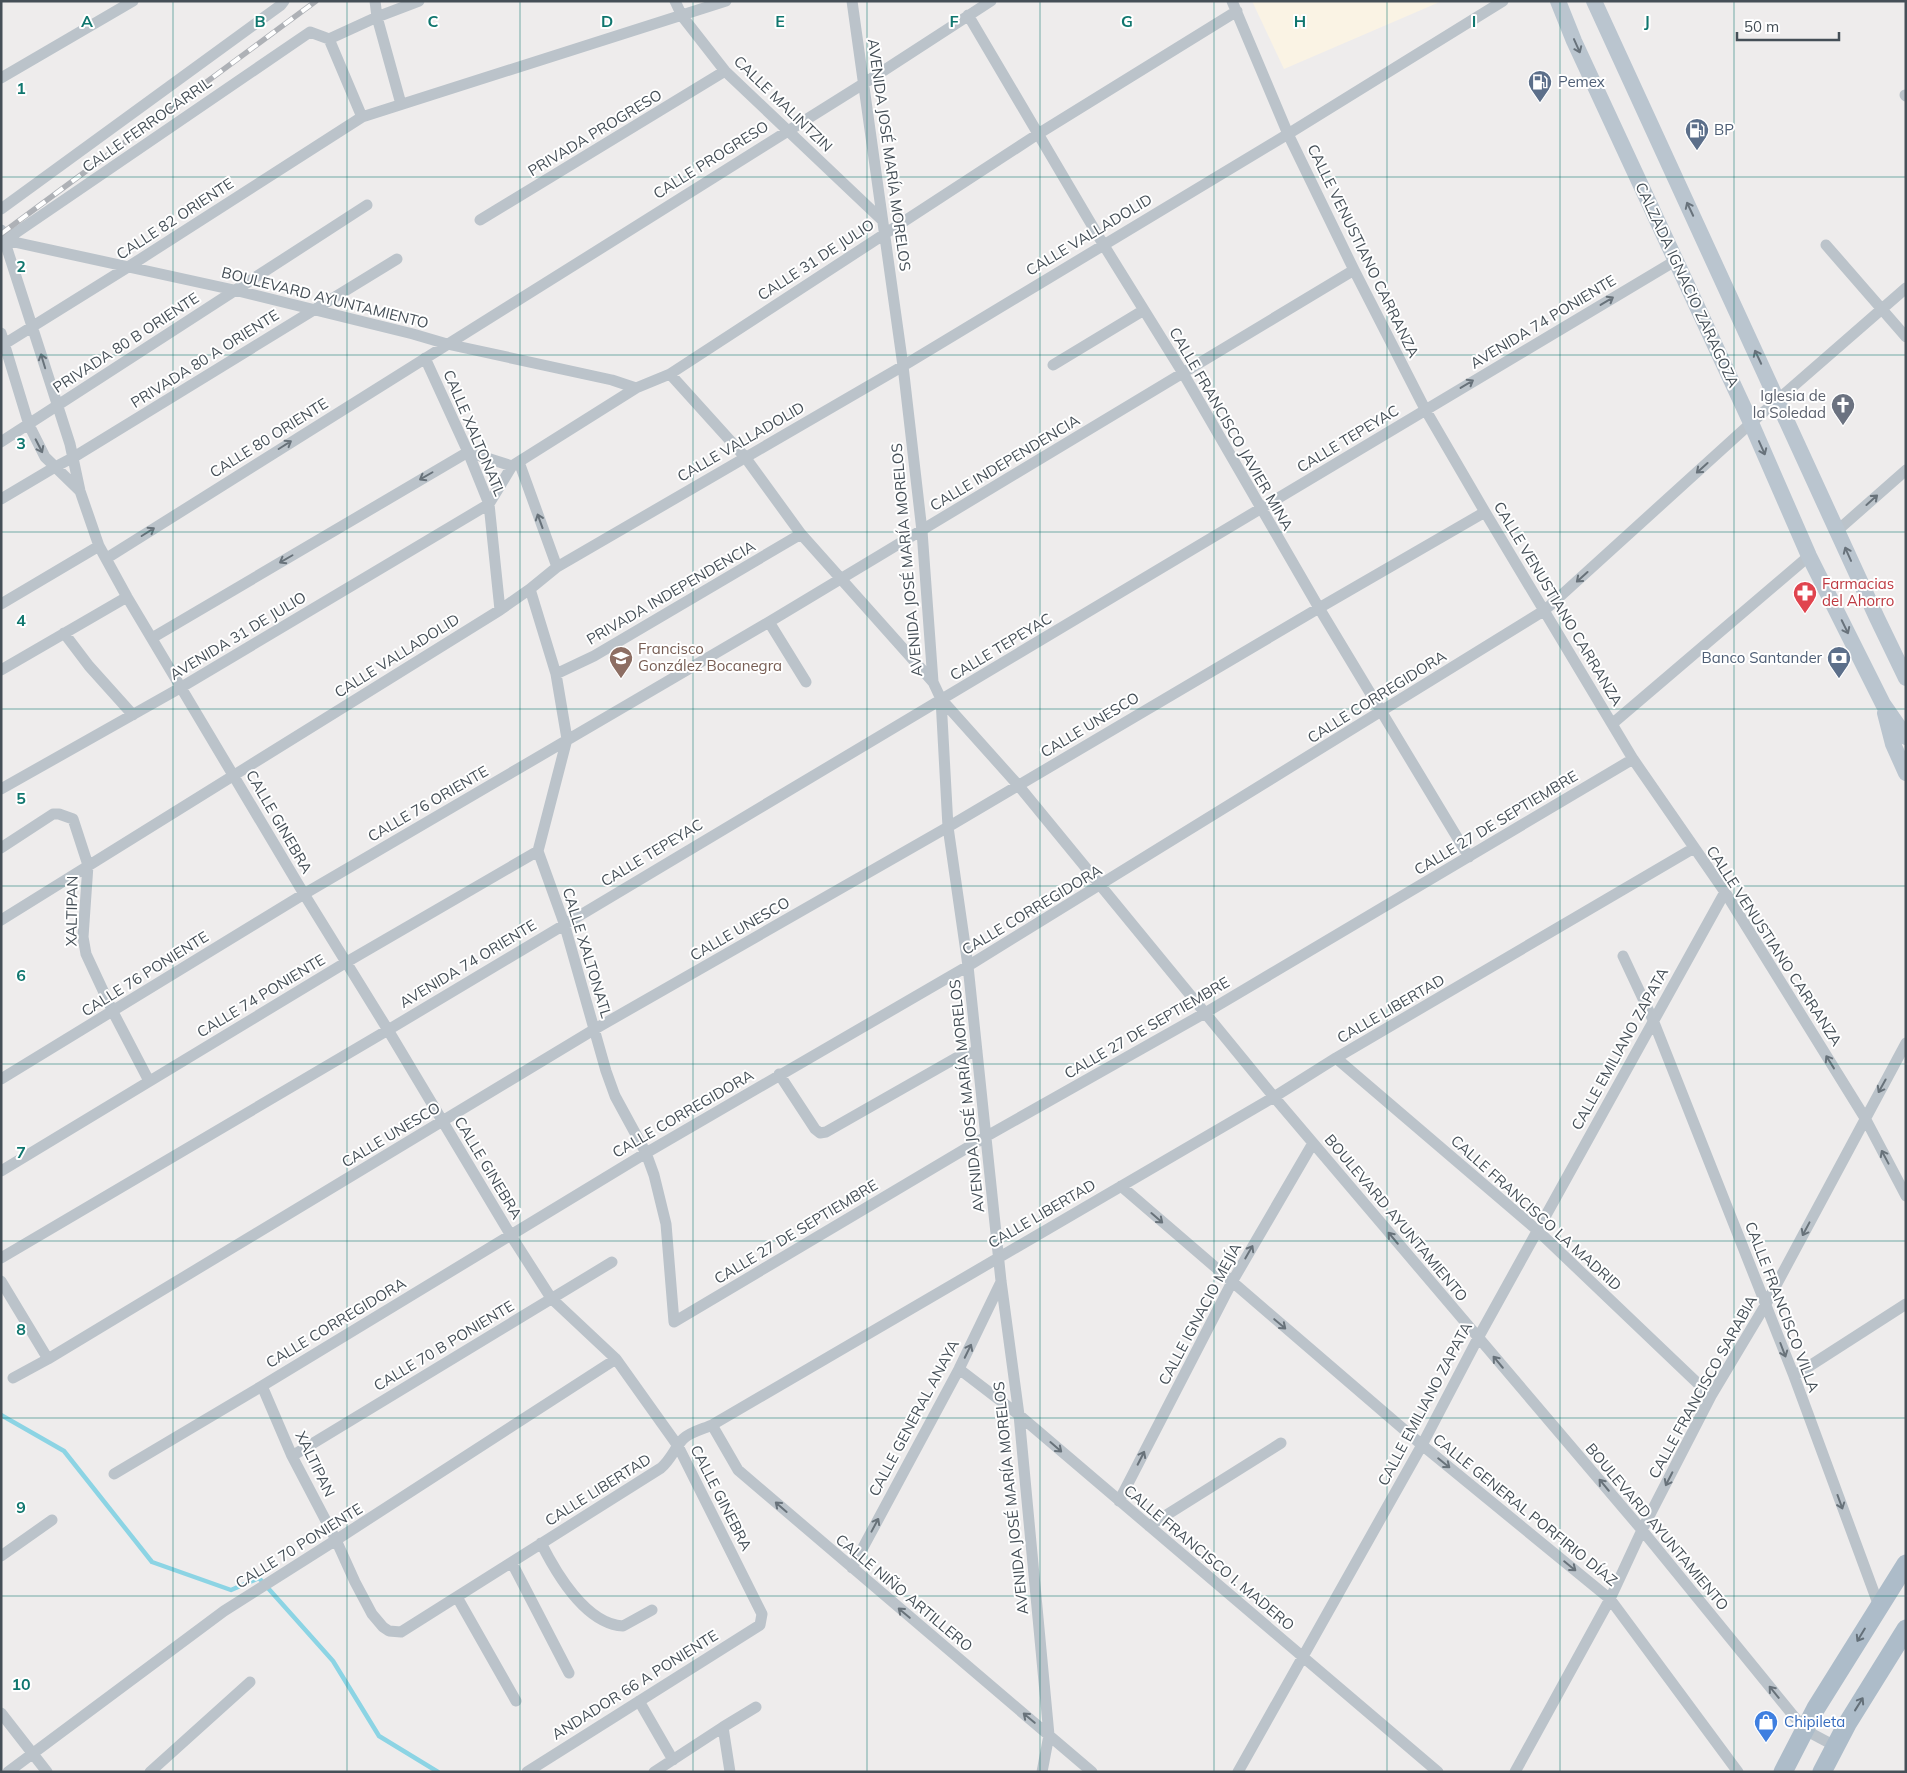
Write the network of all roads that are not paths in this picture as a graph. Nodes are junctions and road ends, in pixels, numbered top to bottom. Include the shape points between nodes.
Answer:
1 (133, 1) edge
2 (284, 1) edge
3 (375, 1) edge
4 (419, 1) edge
5 (675, 1) edge
6 (726, 1) edge
7 (852, 1) edge
8 (991, 1) edge
9 (1503, 1) edge
10 (1558, 1) edge
11 (1594, 1) edge
12 (1235, 6) edge
13 (968, 15) junction
14 (377, 16) junction
15 (682, 16) junction
16 (329, 40) junction
17 (725, 70) junction
18 (1, 78) edge
19 (863, 84) junction
20 (401, 104) junction
21 (362, 117) junction
22 (788, 129) junction
23 (1038, 134) junction
24 (1288, 134) junction
25 (367, 205) dead end
26 (1, 209) edge
27 (480, 220) dead end
28 (882, 220) junction
29 (886, 232) junction
30 (3, 238) edge
31 (1103, 244) junction
32 (1826, 245) dead end
33 (397, 259) dead end
34 (1675, 261) junction
35 (128, 267) junction
36 (1354, 270) junction
37 (1906, 288) edge
38 (234, 290) junction
39 (314, 309) junction
40 (1882, 309) junction
41 (1144, 310) junction
42 (32, 326) junction
43 (1906, 338) edge
44 (2, 341) edge
45 (447, 344) junction
46 (425, 358) junction
47 (1053, 364) dead end
48 (903, 366) junction
49 (670, 374) junction
50 (1183, 374) junction
51 (636, 388) junction
52 (1778, 401) junction
53 (57, 406) junction
54 (1425, 409) junction
55 (1751, 423) junction
56 (29, 425) junction
57 (1, 442) edge
58 (468, 452) junction
59 (74, 457) junction
60 (745, 458) junction
61 (515, 464) junction
62 (55, 467) junction
63 (1906, 470) edge
64 (80, 491) junction
65 (1, 499) edge
66 (488, 504) junction
67 (1261, 510) junction
68 (1485, 512) junction
69 (1838, 530) junction
70 (922, 531) junction
71 (801, 534) junction
72 (99, 546) junction
73 (1809, 556) junction
74 (107, 558) junction
75 (557, 567) junction
76 (840, 578) junction
77 (530, 589) junction
78 (126, 596) junction
79 (1, 604) edge
80 (1319, 608) junction
81 (500, 610) junction
82 (1545, 610) junction
83 (769, 622) junction
84 (64, 633) junction
85 (152, 638) junction
86 (1, 670) edge
87 (556, 674) junction
88 (1906, 678) edge
89 (806, 682) dead end
90 (933, 682) junction
91 (180, 688) junction
92 (941, 699) junction
93 (1883, 704) junction
94 (1381, 712) junction
95 (133, 715) junction
96 (1612, 724) junction
97 (1906, 737) edge
98 (567, 739) junction
99 (1634, 759) junction
100 (1906, 773) edge
101 (234, 774) junction
102 (1018, 785) junction
103 (1, 789) edge
104 (948, 826) junction
105 (1, 848) edge
106 (1694, 848) junction
107 (538, 851) junction
108 (1468, 858) junction
109 (88, 865) junction
110 (1101, 886) junction
111 (1725, 892) junction
112 (304, 894) junction
113 (1, 920) edge
114 (564, 923) junction
115 (1623, 956) dead end
116 (345, 963) junction
117 (968, 966) junction
118 (113, 1012) junction
119 (1205, 1013) junction
120 (1652, 1020) junction
121 (595, 1029) junction
122 (388, 1030) junction
123 (1906, 1043) edge
124 (977, 1051) junction
125 (1336, 1058) junction
126 (779, 1074) junction
127 (1, 1079) edge
128 (149, 1081) junction
129 (1274, 1097) junction
130 (1865, 1118) junction
131 (443, 1121) junction
132 (987, 1136) junction
133 (1313, 1143) junction
134 (646, 1153) junction
135 (1, 1171) edge
136 (1121, 1186) junction
137 (1906, 1196) edge
138 (1537, 1230) junction
139 (510, 1234) junction
140 (998, 1257) junction
141 (1, 1258) edge
142 (612, 1262) dead end
143 (1, 1281) edge
144 (1001, 1281) junction
145 (1232, 1282) junction
146 (551, 1298) junction
147 (1766, 1304) junction
148 (1906, 1304) edge
149 (674, 1322) joint
150 (1478, 1338) junction
151 (48, 1359) junction
152 (616, 1359) junction
153 (959, 1369) junction
154 (1794, 1376) junction
155 (13, 1378) dead end
156 (262, 1386) junction
157 (1711, 1396) junction
158 (1018, 1415) junction
159 (712, 1424) junction
160 (1281, 1443) dead end
161 (1422, 1445) junction
162 (678, 1446) junction
163 (292, 1456) junction
164 (114, 1474) dead end
165 (1119, 1501) junction
166 (52, 1520) dead end
167 (1149, 1526) junction
168 (1642, 1530) junction
169 (336, 1540) junction
170 (541, 1543) junction
171 (1, 1556) edge
172 (512, 1563) junction
173 (1906, 1564) edge
174 (852, 1568) junction
175 (457, 1597) junction
176 (1610, 1599) junction
177 (1879, 1606) junction
178 (652, 1610) dead end
179 (418, 1622) joint
180 (760, 1624) joint
181 (1906, 1629) edge
182 (1302, 1657) junction
183 (569, 1673) dead end
184 (250, 1682) dead end
185 (516, 1701) dead end
186 (639, 1701) junction
187 (756, 1707) dead end
188 (1, 1713) edge
189 (723, 1727) junction
190 (1805, 1730) junction
191 (1049, 1735) junction
192 (1835, 1746) junction
193 (32, 1753) junction
194 (673, 1760) junction
195 (8, 1772) edge
196 (47, 1772) edge
197 (150, 1772) edge
198 (527, 1772) edge
199 (654, 1772) edge
200 (730, 1772) edge
201 (1042, 1772) edge
202 (1092, 1772) edge
203 (1238, 1772) edge
204 (1438, 1772) edge
205 (1515, 1772) edge
206 (1738, 1772) edge
207 (1782, 1772) edge
208 (1822, 1772) edge

1 - 18 street
2 - 26 street
3 - 14 street
4 - 14 street
5 - 15 street, CALLE MALINTZIN
6 - 15 street, CALLE 82 ORIENTE
7 - 19 street, AVENIDA JOSÉ MARÍA MORELOS
8 - 13 street, CALLE PROGRESO
9 - 24 street, CALLE VALLADOLID
10 -> 34 main road, CALZADA IGNACIO ZARAGOZA
52 -> 11 main road
12 - 23 street, CALLE 31 DE JULIO
12 - 24 street, CALLE VENUSTIANO CARRANZA
13 - 19 street, CALLE PROGRESO
13 - 23 street, CALLE FRANCISCO JAVIER MINA
14 - 16 street
14 - 20 street
15 - 17 street, CALLE MALINTZIN
15 - 20 street, CALLE 82 ORIENTE
16 - 21 street
16 - 30 street, CALLE FERROCARRIL via 310,32
17 - 22 street, CALLE MALINTZIN
17 - 27 street, PRIVADA PROGRESO
19 - 22 street, CALLE PROGRESO
19 - 28 street, AVENIDA JOSÉ MARÍA MORELOS
20 - 21 street, CALLE 82 ORIENTE
21 - 35 street, CALLE 82 ORIENTE
22 - 28 street, CALLE MALINTZIN
22 - 45 street, CALLE PROGRESO
23 - 29 street, CALLE 31 DE JULIO
23 - 31 street, CALLE FRANCISCO JAVIER MINA
24 - 31 street, CALLE VALLADOLID
24 - 36 street, CALLE VENUSTIANO CARRANZA
25 - 38 street, PRIVADA 80 B ORIENTE
28 - 29 street, AVENIDA JOSÉ MARÍA MORELOS
29 - 48 street, AVENIDA JOSÉ MARÍA MORELOS
29 - 49 street, CALLE 31 DE JULIO
30 - 35 street, BOULEVARD AYUNTAMIENTO
30 - 42 street, CALLE GINEBRA
31 - 41 street, CALLE FRANCISCO JAVIER MINA
31 - 48 street, CALLE VALLADOLID
32 - 40 street
33 - 39 street, PRIVADA 80 A ORIENTE
54 -> 34 street, AVENIDA 74 PONIENTE
34 - 55 main road, CALZADA IGNACIO ZARAGOZA
35 - 38 street, BOULEVARD AYUNTAMIENTO
35 - 42 street, CALLE 82 ORIENTE
36 - 50 street, CALLE INDEPENDENCIA
36 - 54 street, CALLE VENUSTIANO CARRANZA
37 - 40 street, CALLE CORREGIDORA
38 - 39 street, BOULEVARD AYUNTAMIENTO
38 - 53 street, PRIVADA 80 B ORIENTE
39 - 45 street, BOULEVARD AYUNTAMIENTO
39 - 59 street, PRIVADA 80 A ORIENTE
40 - 43 street
40 - 52 street, CALLE CORREGIDORA
41 - 47 street
41 - 50 street, CALLE FRANCISCO JAVIER MINA
42 - 44 street, CALLE 82 ORIENTE
53 -> 42 street, CALLE GINEBRA
44 - 56 street, CALLE GINEBRA
45 - 46 street, CALLE 80 ORIENTE
45 - 51 street, BOULEVARD AYUNTAMIENTO
46 - 58 street, CALLE XALTONATL
74 -> 46 street, CALLE 80 ORIENTE
48 - 60 street, CALLE VALLADOLID
48 - 70 street, AVENIDA JOSÉ MARÍA MORELOS
49 - 51 street, CALLE 31 DE JULIO
49 - 60 street
50 - 67 street, CALLE FRANCISCO JAVIER MINA
50 - 70 street, CALLE INDEPENDENCIA
51 - 61 street, CALLE 31 DE JULIO
52 - 55 street, CALLE CORREGIDORA
52 - 69 main road
53 - 56 street, PRIVADA 80 B ORIENTE
53 - 59 street, CALLE GINEBRA
54 - 67 street, CALLE TEPEYAC
54 - 68 street, CALLE VENUSTIANO CARRANZA
55 -> 73 main road, CALZADA IGNACIO ZARAGOZA
55 -> 82 street, CALLE CORREGIDORA
56 - 57 street, PRIVADA 80 B ORIENTE
56 -> 62 street, CALLE GINEBRA via 45,456
58 - 61 street
58 - 66 street, CALLE XALTONATL
58 -> 85 street
59 - 62 street, PRIVADA 80 A ORIENTE
59 - 64 street, CALLE GINEBRA
60 - 71 street
60 - 75 street, CALLE VALLADOLID
61 - 66 street, CALLE 31 DE JULIO
75 -> 61 street
62 - 64 street, CALLE GINEBRA
62 - 65 street, PRIVADA 80 A ORIENTE
69 -> 63 street
64 - 72 street, CALLE GINEBRA
66 - 81 street, CALLE XALTONATL
66 - 91 street, AVENIDA 31 DE JULIO
67 - 80 street, CALLE FRANCISCO JAVIER MINA
67 - 92 street, CALLE TEPEYAC
68 - 80 street, CALLE UNESCO
68 - 82 street, CALLE VENUSTIANO CARRANZA
88 -> 69 main road
70 - 76 street, CALLE INDEPENDENCIA
70 - 90 street, AVENIDA JOSÉ MARÍA MORELOS
71 - 76 street
71 - 87 street, PRIVADA INDEPENDENCIA via 594,656
72 - 74 street, CALLE GINEBRA
72 - 79 street
73 -> 93 main road, CALZADA IGNACIO ZARAGOZA
73 - 96 street
74 - 78 street, CALLE GINEBRA
75 - 77 street, CALLE VALLADOLID
76 - 83 street, CALLE INDEPENDENCIA
76 - 90 street
77 - 81 street, CALLE VALLADOLID
77 - 87 street
78 - 84 street
78 - 85 street, CALLE GINEBRA
80 - 94 street, CALLE FRANCISCO JAVIER MINA
80 - 102 street, CALLE UNESCO
81 - 101 street, CALLE VALLADOLID
82 - 94 street, CALLE CORREGIDORA
82 - 96 street, CALLE VENUSTIANO CARRANZA
83 - 89 street
83 - 98 street, CALLE INDEPENDENCIA
84 - 86 street
84 - 95 street
85 - 91 street, CALLE GINEBRA
87 - 98 street
90 - 92 street, AVENIDA JOSÉ MARÍA MORELOS
91 - 95 street, AVENIDA 31 DE JULIO
91 - 101 street, CALLE GINEBRA
92 - 102 street, BOULEVARD AYUNTAMIENTO
92 - 104 street, AVENIDA JOSÉ MARÍA MORELOS
92 - 114 street, CALLE TEPEYAC
93 - 97 main road, CALZADA IGNACIO ZARAGOZA
93 - 100 main road, CALZADA IGNACIO ZARAGOZA via 1893,744
94 - 108 street, CALLE FRANCISCO JAVIER MINA
94 - 110 street, CALLE CORREGIDORA
95 - 103 street, AVENIDA 31 DE JULIO
96 - 99 street, CALLE VENUSTIANO CARRANZA
98 - 107 street
98 - 112 street, CALLE 76 ORIENTE
99 - 106 street, CALLE VENUSTIANO CARRANZA
99 - 108 street, CALLE 27 DE SEPTIEMBRE
101 - 109 street, CALLE VALLADOLID
101 - 112 street, CALLE GINEBRA
102 - 104 street, CALLE UNESCO
102 - 110 street, BOULEVARD AYUNTAMIENTO
104 - 117 street, AVENIDA JOSÉ MARÍA MORELOS
104 - 121 street, CALLE UNESCO
105 - 109 street, XALTIPAN via 53,814 59,814 73,819
106 - 111 street, CALLE VENUSTIANO CARRANZA
106 - 125 street, CALLE LIBERTAD
107 - 114 street, CALLE XALTONATL
107 - 116 street, CALLE 74 PONIENTE
108 - 119 street, CALLE 27 DE SEPTIEMBRE
109 - 113 street, CALLE VALLADOLID
109 - 118 street, XALTIPAN via 83,937 86,954
110 - 117 street, CALLE CORREGIDORA
110 - 119 street, BOULEVARD AYUNTAMIENTO
111 - 120 street, CALLE EMILIANO ZAPATA
130 -> 111 street, CALLE VENUSTIANO CARRANZA
112 - 116 street, CALLE GINEBRA
112 - 118 street, CALLE 76 PONIENTE
114 - 121 street, CALLE XALTONATL
114 - 122 street, AVENIDA 74 ORIENTE
115 - 120 street, CALLE FRANCISCO VILLA
116 - 122 street, CALLE GINEBRA
116 - 128 street, CALLE 74 PONIENTE
117 - 124 street, AVENIDA JOSÉ MARÍA MORELOS
117 - 126 street, CALLE CORREGIDORA
118 - 127 street, CALLE 76 PONIENTE
118 - 128 street, XALTIPAN
119 - 129 street, BOULEVARD AYUNTAMIENTO
119 - 132 street, CALLE 27 DE SEPTIEMBRE
120 - 138 street, CALLE EMILIANO ZAPATA
120 - 147 street, CALLE FRANCISCO VILLA
121 - 131 street, CALLE UNESCO
121 - 134 street, CALLE XALTONATL via 615,1096
122 - 131 street, CALLE GINEBRA
122 - 141 street
123 -> 130 street, CALLE FRANCISCO SARABIA
124 - 126 street via 956,1058 820,1133
124 - 132 street, AVENIDA JOSÉ MARÍA MORELOS
125 - 129 street, CALLE LIBERTAD
125 - 138 street, CALLE FRANCISCO LA MADRID
126 - 134 street, CALLE CORREGIDORA
128 - 135 street, CALLE 74 PONIENTE
129 - 133 street, BOULEVARD AYUNTAMIENTO
129 - 136 street, CALLE LIBERTAD
137 -> 130 street, CALLE VENUSTIANO CARRANZA
130 -> 147 street, CALLE FRANCISCO SARABIA
131 - 139 street, CALLE GINEBRA
131 - 151 street, CALLE UNESCO
132 - 140 street, AVENIDA JOSÉ MARÍA MORELOS
132 - 149 street, CALLE 27 DE SEPTIEMBRE
145 -> 133 street, CALLE IGNACIO MEJÍA
150 -> 133 street, BOULEVARD AYUNTAMIENTO
134 - 139 street, CALLE CORREGIDORA
134 - 149 street, CALLE XALTONATL via 666,1224
136 - 140 street, CALLE LIBERTAD
136 -> 145 street, CALLE GENERAL PORFIRIO DÍAZ
138 - 150 street, CALLE EMILIANO ZAPATA
138 - 157 street, CALLE FRANCISCO LA MADRID
139 - 146 street, CALLE GINEBRA
139 - 156 street, CALLE CORREGIDORA
140 - 144 street, AVENIDA JOSÉ MARÍA MORELOS
140 - 159 street, CALLE LIBERTAD
142 - 146 street, CALLE 70 B PONIENTE
143 - 151 street
153 -> 144 street, CALLE GENERAL ANAYA
144 - 158 street, AVENIDA JOSÉ MARÍA MORELOS
145 -> 161 street, CALLE GENERAL PORFIRIO DÍAZ
165 -> 145 street, CALLE IGNACIO MEJÍA
146 - 152 street, CALLE GINEBRA
146 - 163 street, CALLE 70 B PONIENTE
147 -> 154 street, CALLE FRANCISCO VILLA
147 - 157 street, CALLE FRANCISCO SARABIA
148 - 154 street
150 - 161 street, CALLE EMILIANO ZAPATA
168 -> 150 street, BOULEVARD AYUNTAMIENTO
151 - 155 street, CALLE UNESCO
152 - 162 street, CALLE GINEBRA
152 - 169 street, CALLE 70 PONIENTE
153 - 158 street, CALLE FRANCISCO I. MADERO
174 -> 153 street, CALLE GENERAL ANAYA
154 -> 177 street, CALLE FRANCISCO VILLA
156 - 163 street, XALTIPAN
156 - 164 street, CALLE CORREGIDORA
157 -> 168 street, CALLE FRANCISCO SARABIA
158 -> 165 street, CALLE FRANCISCO I. MADERO
158 - 191 street, AVENIDA JOSÉ MARÍA MORELOS
159 - 162 street, CALLE LIBERTAD via 689,1435
174 -> 159 street, CALLE NIÑO ARTILLERO via 738,1470
160 - 167 street
161 -> 176 street, CALLE GENERAL PORFIRIO DÍAZ
161 - 182 street, CALLE EMILIANO ZAPATA
162 - 170 street, CALLE LIBERTAD via 671,1460 661,1468
162 - 180 street, CALLE GINEBRA via 762,1614
163 - 169 street, XALTIPAN
165 - 167 street, CALLE FRANCISCO I. MADERO
166 - 171 street
167 - 182 street, CALLE FRANCISCO I. MADERO
168 - 176 street, CALLE FRANCISCO SARABIA
190 -> 168 street, BOULEVARD AYUNTAMIENTO
169 - 179 street, XALTIPAN via 372,1614 383,1627 401,1632
169 - 193 street, CALLE 70 PONIENTE via 224,1611
170 - 172 street, CALLE LIBERTAD
170 - 178 street via 555,1571 578,1599 606,1623 623,1626
172 - 175 street, CALLE LIBERTAD
172 - 183 street
173 - 177 main road
191 -> 174 street, CALLE NIÑO ARTILLERO
175 - 179 street, CALLE LIBERTAD
175 - 185 street
176 - 205 street, CALLE FRANCISCO SARABIA
176 - 206 street, CALLE GENERAL PORFIRIO DÍAZ
177 -> 190 main road
180 - 186 street, ANDADOR 66 A PONIENTE
192 -> 181 main road
182 - 203 street, CALLE EMILIANO ZAPATA
182 - 204 street, CALLE FRANCISCO I. MADERO
184 - 197 street
186 - 194 street
186 - 198 street, ANDADOR 66 A PONIENTE
187 - 189 street
188 - 193 street
189 - 194 street
189 - 200 street
190 - 192 street, BOULEVARD AYUNTAMIENTO
190 - 207 main road
191 - 201 street, AVENIDA JOSÉ MARÍA MORELOS
191 - 202 street, CALLE NIÑO ARTILLERO
192 - 208 main road
193 - 195 street, CALLE 70 PONIENTE
193 - 196 street
194 - 199 street

